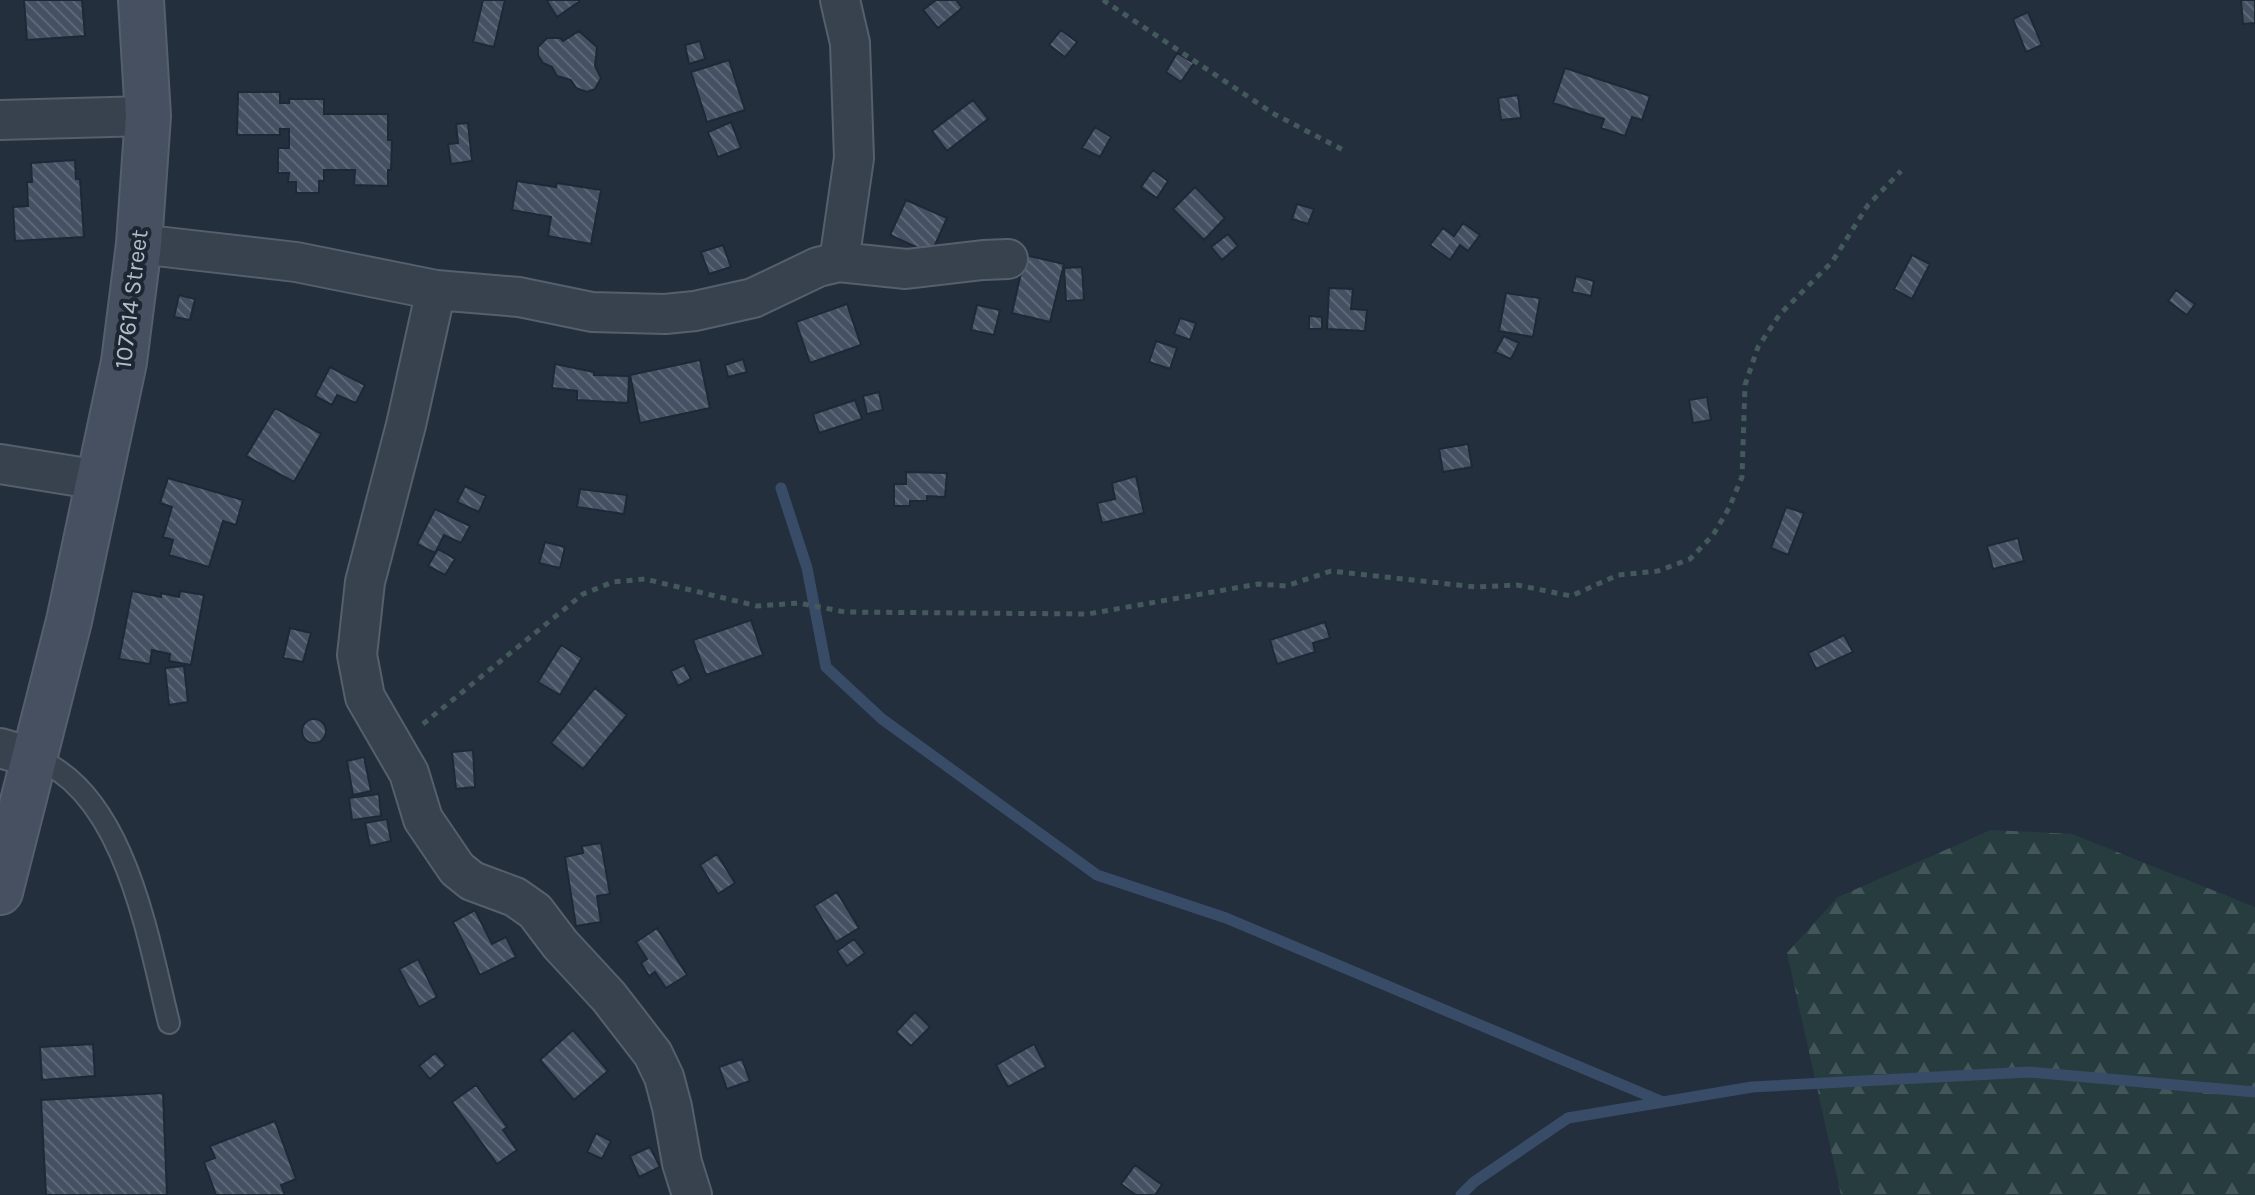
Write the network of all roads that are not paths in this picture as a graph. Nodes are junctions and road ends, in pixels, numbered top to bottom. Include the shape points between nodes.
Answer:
1 (141, 0) edge
2 (840, 0) edge
3 (148, 116) junction
4 (0, 120) edge
5 (139, 244) junction
6 (1008, 259) dead end
7 (839, 262) junction
8 (436, 290) junction
9 (0, 464) edge
10 (99, 480) junction
11 (17, 753) edge
12 (0, 892) edge
13 (169, 1023) dead end
14 (692, 1195) edge

1 - 3 street, 107614 Street
2 - 7 street via 850,43 854,158
3 - 4 street
3 - 5 street, 107614 Street
5 - 8 street via 296,262
5 - 10 street, 107614 Street via 124,362
6 - 7 street via 906,269
7 - 8 street via 753,298 665,314 592,312 519,297
8 - 14 street via 365,582 357,655 365,697 409,773 423,819 457,869 535,911 653,1054 664,1077
9 - 10 street
10 - 11 street, 107614 Street via 69,621
11 - 12 street, 107614 Street
11 - 13 lane via 51,764 70,777 115,843 136,892

